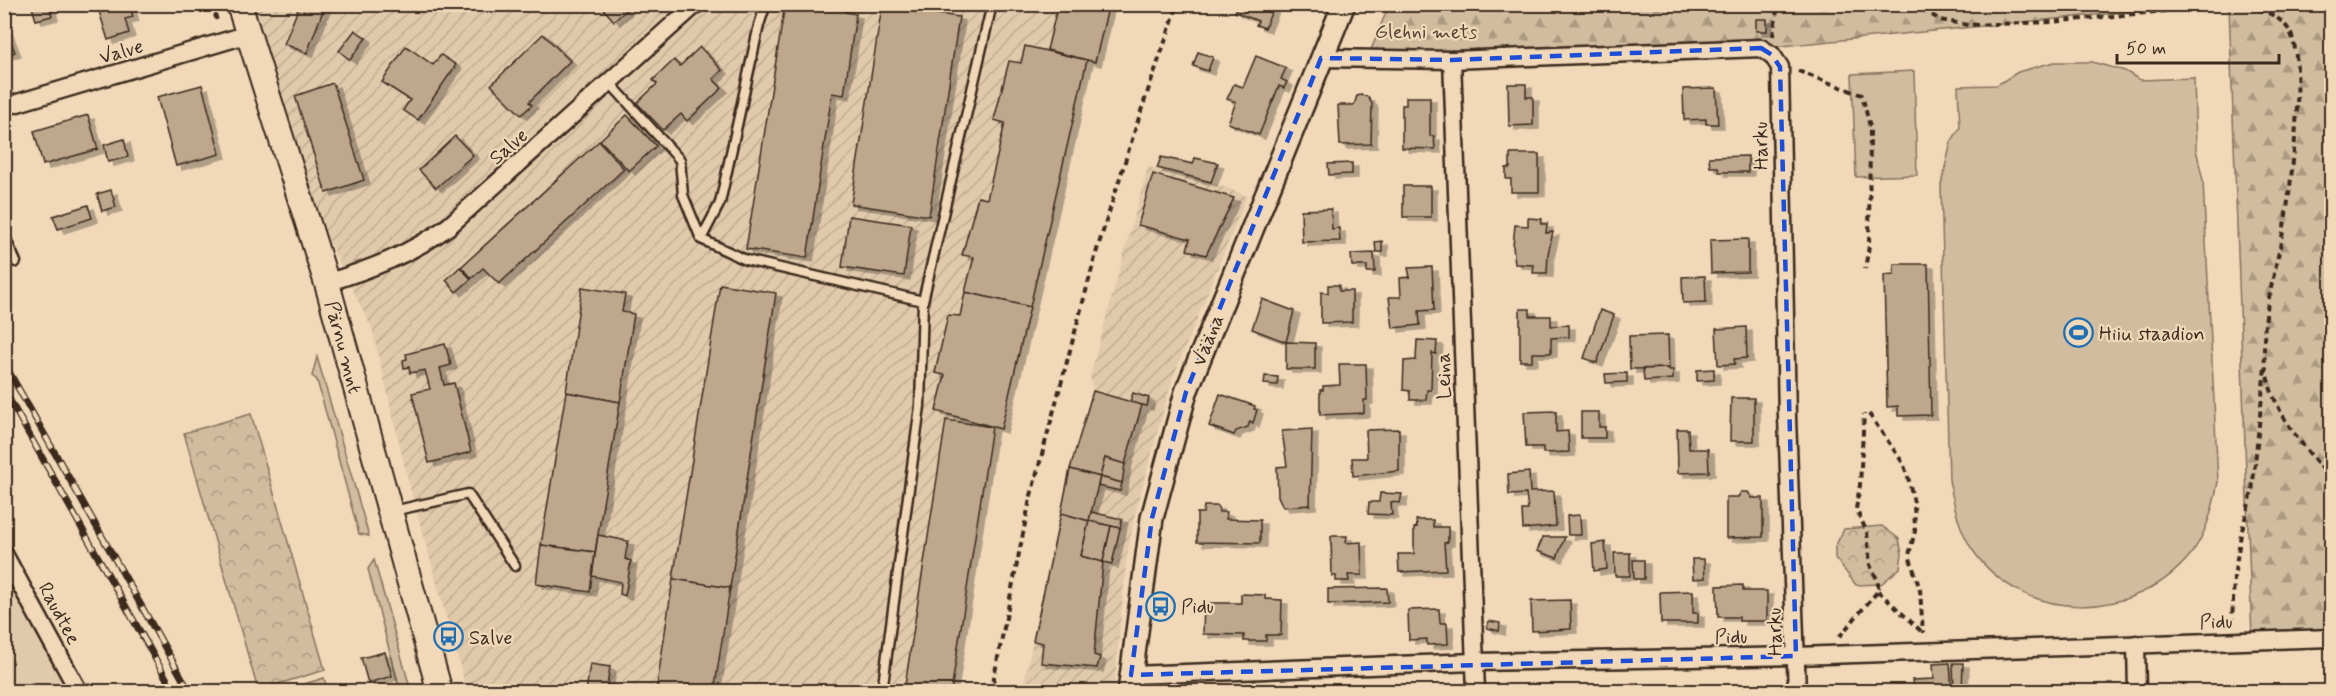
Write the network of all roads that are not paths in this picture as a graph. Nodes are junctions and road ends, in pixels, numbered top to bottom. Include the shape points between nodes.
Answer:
1 (239, 4) edge
2 (696, 4) edge
3 (766, 4) edge
4 (992, 4) edge
5 (1344, 4) edge
6 (249, 34) junction
7 (1321, 58) junction
8 (1452, 60) junction
9 (610, 83) junction
10 (4, 107) edge
11 (4, 235) edge
12 (701, 239) junction
13 (16, 262) dead end
14 (326, 283) junction
15 (923, 301) junction
16 (390, 512) junction
17 (4, 554) edge
18 (515, 566) dead end
19 (2331, 638) edge
20 (2136, 644) junction
21 (1796, 656) junction
22 (1475, 662) junction
23 (1130, 683) edge
24 (79, 692) edge
25 (440, 692) edge
26 (882, 692) edge
27 (1476, 692) edge
28 (1797, 692) edge
29 (2137, 692) edge

1 - 6 main road, Pärnu mnt
2 - 9 street, Salve
3 - 12 lane via 720,203
4 - 15 lane
5 - 7 street, Vääna
6 - 10 street, Valve
6 - 14 main road, Pärnu mnt
7 - 8 street
7 - 23 street, Vääna via 1185,392 1152,518
8 - 21 street, Harku via 1761,48 1776,61
8 - 22 street, Leina
9 - 12 lane via 680,160 683,195
9 - 14 street, Salve via 423,245 372,269
11 - 13 lane
12 - 15 lane via 746,260
14 - 16 main road, Pärnu mnt
15 - 26 lane via 920,406
16 - 18 lane via 468,494
16 - 25 main road, Pärnu mnt
17 - 24 street, Raudtee
19 - 20 street, Pidu
20 - 21 street, Pidu
20 - 29 street
21 - 22 street, Pidu
21 - 28 street, Harku
22 - 23 street, Pidu
22 - 27 street, Leina

